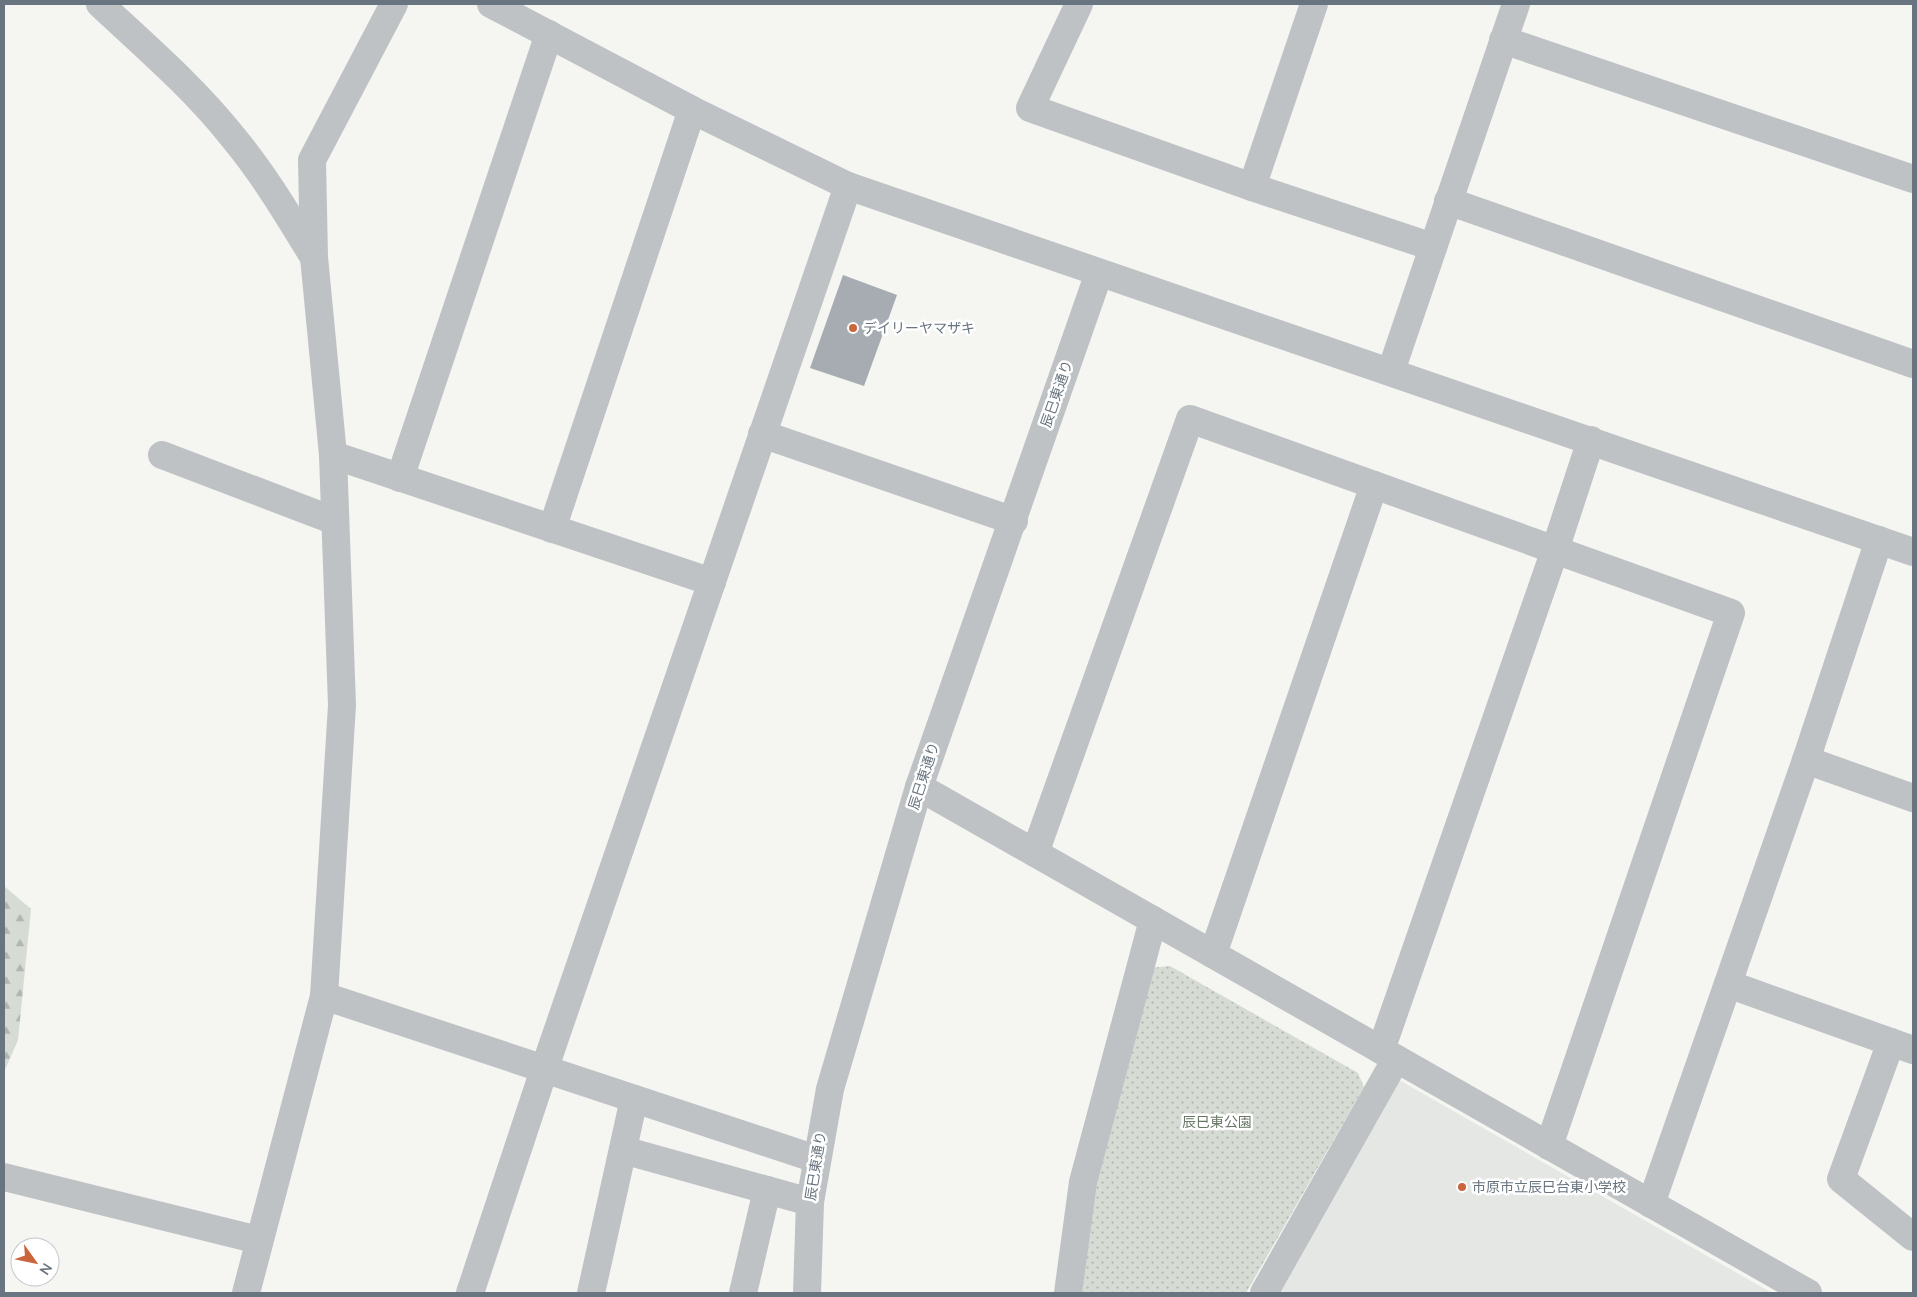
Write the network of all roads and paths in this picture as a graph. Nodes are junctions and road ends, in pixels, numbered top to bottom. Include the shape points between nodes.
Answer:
1 (100, 4) edge
2 (394, 4) edge
3 (491, 4) edge
4 (1079, 4) edge
5 (1314, 4) edge
6 (1516, 4) edge
7 (549, 34) junction
8 (1503, 40) junction
9 (692, 110) junction
10 (1913, 179) edge
11 (848, 186) junction
12 (1252, 187) junction
13 (1448, 201) junction
14 (1433, 247) junction
15 (314, 257) junction
16 (1099, 273) junction
17 (1913, 364) edge
18 (1391, 371) junction
19 (762, 434) junction
20 (1591, 440) junction
21 (162, 455) dead end
22 (333, 455) junction
23 (400, 478) junction
24 (1374, 485) junction
25 (335, 521) junction
26 (1014, 521) junction
27 (552, 529) junction
28 (1878, 540) junction
29 (1555, 550) junction
30 (1913, 552) edge
31 (712, 582) junction
32 (1806, 760) junction
33 (919, 788) junction
34 (1913, 798) edge
35 (1035, 853) junction
36 (1153, 920) junction
37 (1213, 954) junction
38 (1728, 984) junction
39 (324, 996) junction
40 (1902, 1046) edge
41 (1388, 1054) junction
42 (544, 1070) junction
43 (634, 1099) junction
44 (1549, 1146) junction
45 (622, 1150) junction
46 (816, 1159) junction
47 (4, 1177) edge
48 (766, 1190) junction
49 (810, 1202) junction
50 (1650, 1204) junction
51 (1913, 1237) edge
52 (258, 1240) junction
53 (246, 1293) edge
54 (470, 1293) edge
55 (591, 1293) edge
56 (744, 1293) edge
57 (807, 1293) edge
58 (1068, 1293) edge
59 (1264, 1293) edge
60 (1808, 1293) edge

1 - 15 street via 176,75 231,134 263,176
2 - 15 street via 312,160
3 - 7 street
4 - 12 street via 1030,108
5 - 12 street
6 - 8 street
7 - 9 street
7 - 23 street
8 - 10 street
8 - 13 street
9 - 11 street
9 - 27 street
11 - 16 street
11 - 19 street
12 - 14 street
13 - 14 street
13 - 17 street
14 - 18 street
15 - 22 street
16 - 18 street
16 - 26 street, 辰巳東通り
18 - 20 street
19 - 26 street
19 - 31 street
20 - 28 street
20 - 29 street
21 - 25 street
22 - 23 street
22 - 25 street
23 - 27 street
24 - 29 street
24 - 35 street via 1190,419
24 - 37 street
25 - 39 street via 342,705
26 - 33 street, 辰巳東通り
27 - 31 street
28 - 30 street
28 - 32 street
29 - 41 street
29 - 44 street via 1731,613
31 - 42 street
32 - 34 street
32 - 38 street
33 - 35 street
33 - 46 street, 辰巳東通り via 830,1090
35 - 36 street
36 - 37 street
36 - 58 street via 1083,1182
37 - 41 street
38 - 40 street
38 - 50 street
39 - 42 street
39 - 52 street
40 - 51 street via 1840,1180
41 - 44 street
41 - 59 street
42 - 43 street
42 - 54 street
43 - 45 street
43 - 46 street
44 - 50 street
45 - 48 street
45 - 55 street
46 - 49 street, 辰巳東通り
47 - 52 street
48 - 49 street
48 - 56 street
49 - 57 street, 辰巳東通り
50 - 60 street
52 - 53 street

